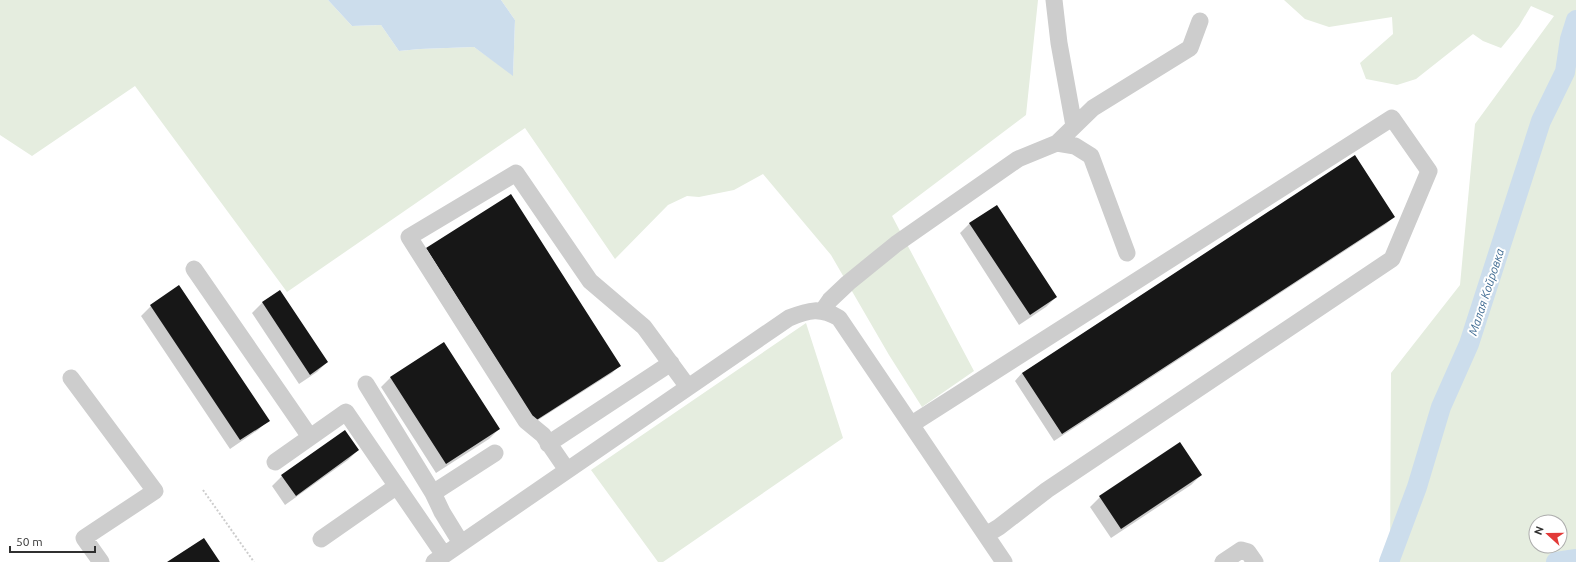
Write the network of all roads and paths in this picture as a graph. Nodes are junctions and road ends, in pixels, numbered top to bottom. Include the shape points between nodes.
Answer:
1 (1054, 0) edge
2 (1200, 21) dead end
3 (1074, 126) junction
4 (1057, 143) junction
5 (1127, 253) dead end
6 (194, 269) dead end
7 (823, 310) junction
8 (671, 363) junction
9 (71, 378) dead end
10 (366, 384) dead end
11 (688, 386) junction
12 (912, 424) junction
13 (310, 437) junction
14 (548, 444) junction
15 (494, 453) dead end
16 (275, 462) dead end
17 (567, 470) junction
18 (397, 486) junction
19 (203, 490) dead end
20 (433, 492) junction
21 (986, 535) junction
22 (320, 539) dead end
23 (461, 543) junction
24 (439, 558) edge
25 (101, 562) edge
26 (254, 562) edge
27 (1004, 562) edge
28 (1223, 562) edge
29 (1255, 562) edge

1 - 3 street
2 - 3 street via 1190,48 1093,108
3 - 4 street
4 - 5 street via 1075,146 1091,156
4 - 7 street via 1018,159 896,244 848,283
6 - 13 street
7 - 11 street via 804,312 789,318
7 - 12 street via 839,318
8 - 11 street
8 - 14 street
8 - 14 street via 644,327 590,281 516,173 410,238 526,421 543,435
9 - 25 street via 155,491 84,538
10 - 20 street
11 - 17 street
12 - 21 street
12 - 21 street via 1392,118 1429,171 1392,259 1047,490
13 - 16 street
13 - 18 street via 346,412
14 - 17 street
15 - 20 street
17 - 23 street
18 - 22 street
18 - 24 street
19 - 26 path
20 - 23 street
21 - 27 street
23 - 24 street
28 - 29 street via 1241,550 1248,552

